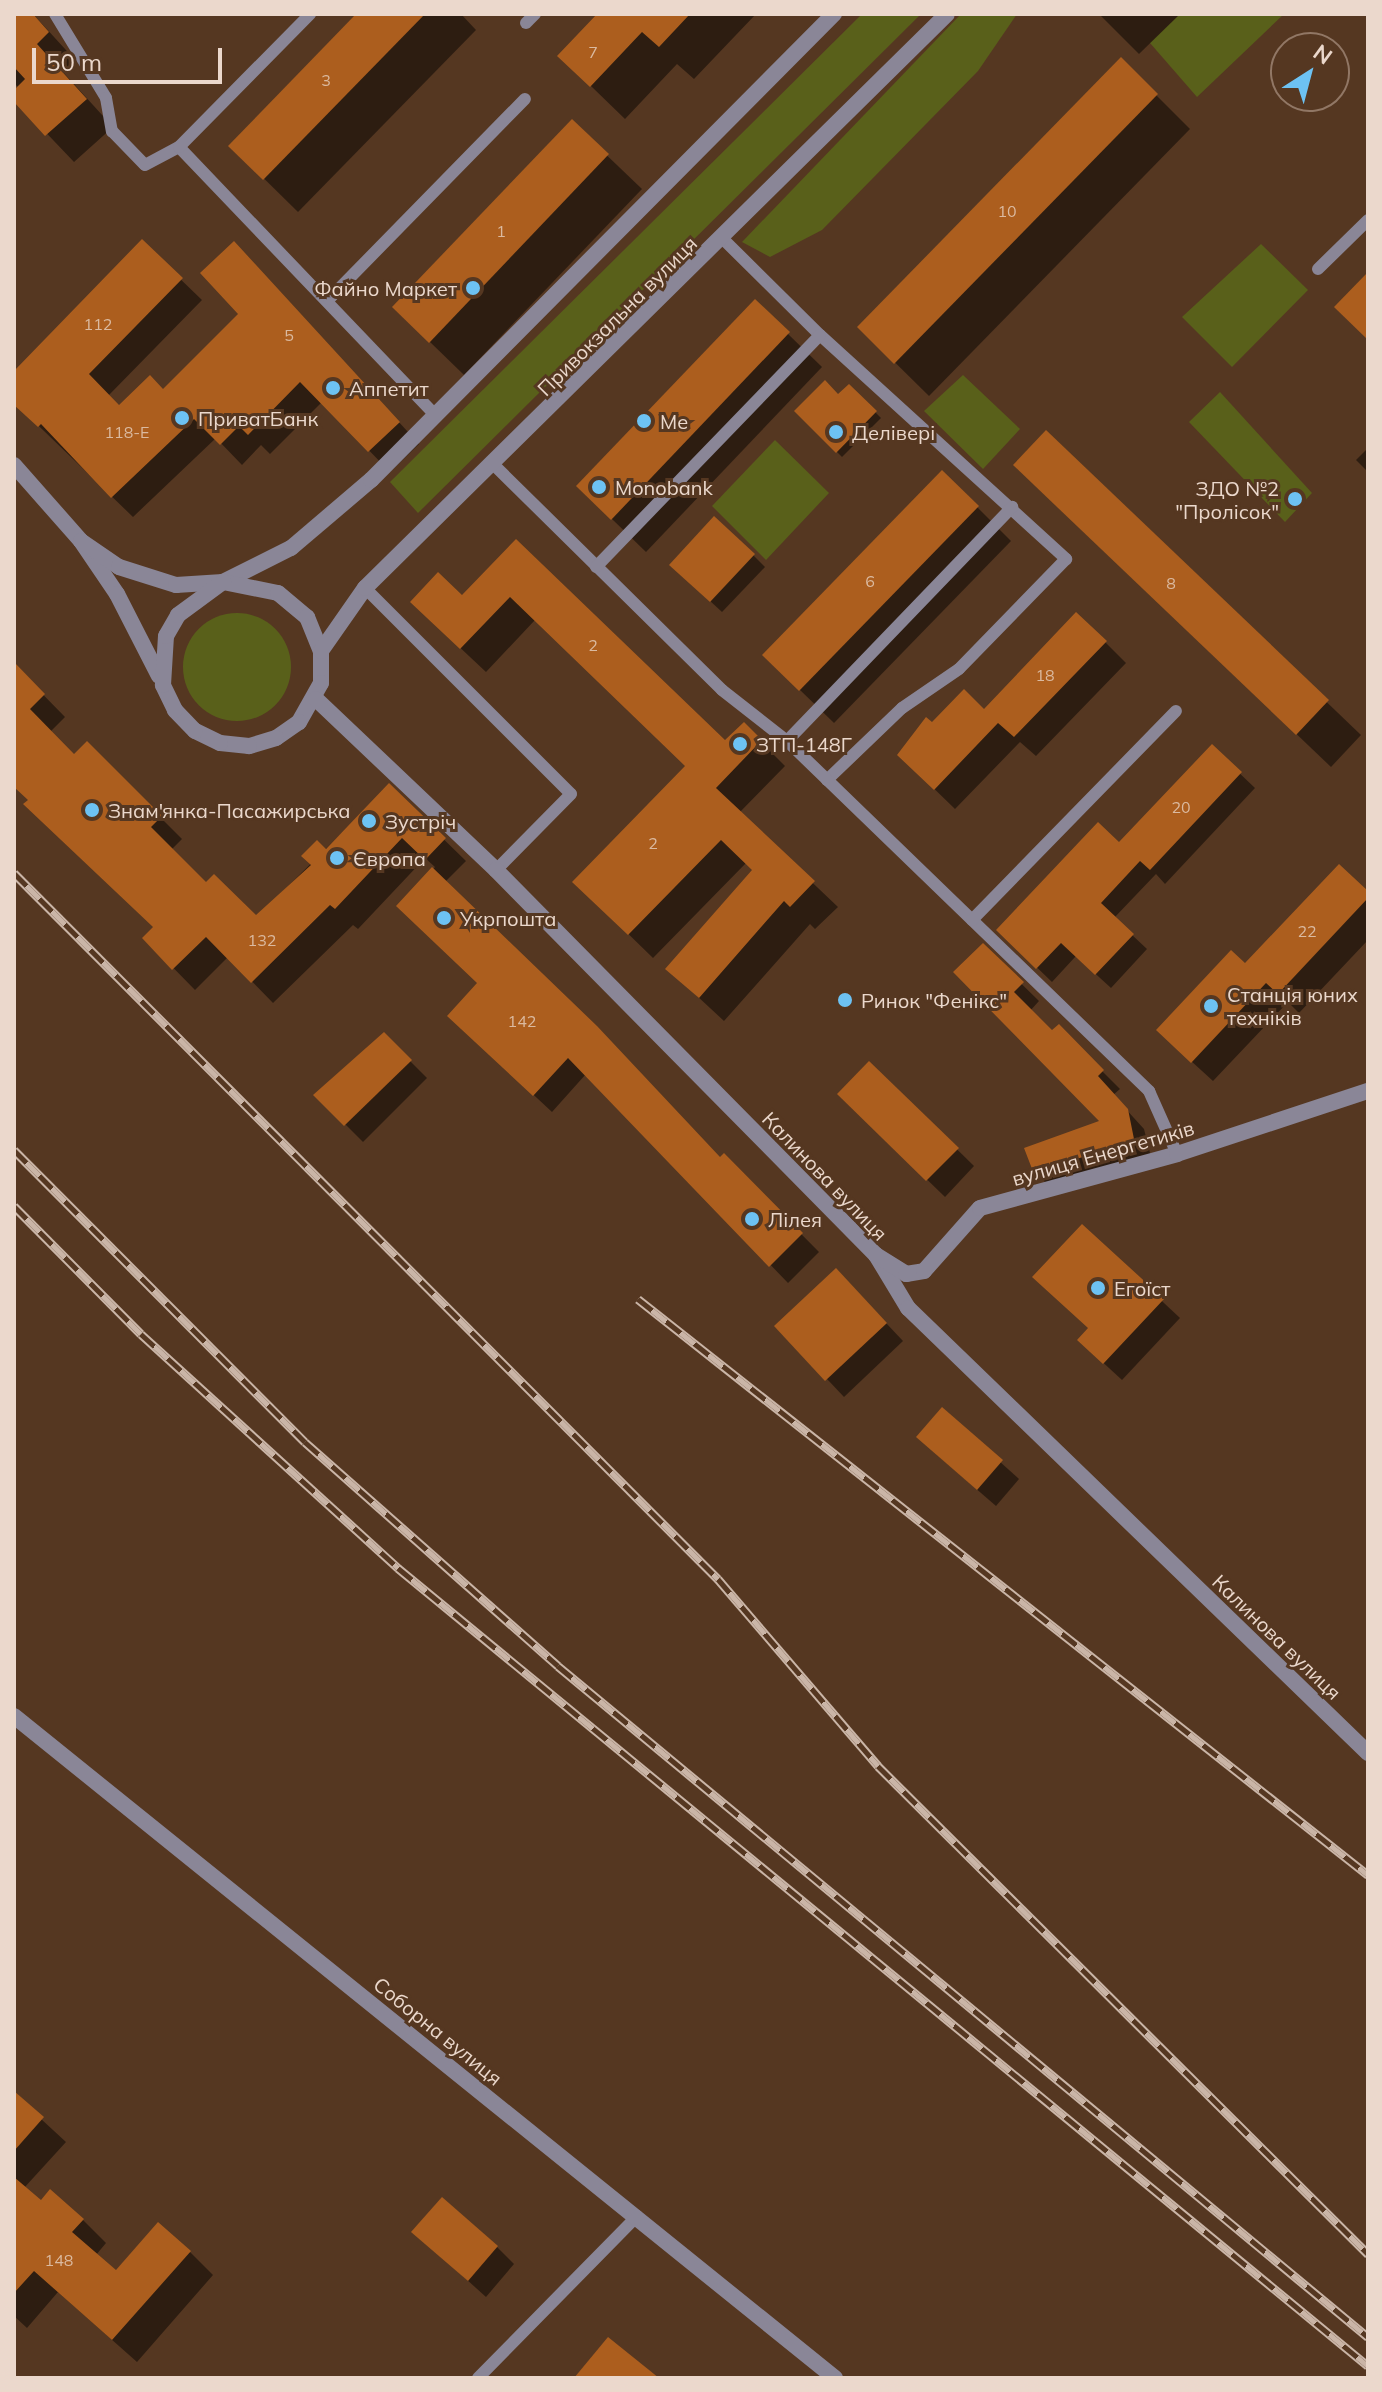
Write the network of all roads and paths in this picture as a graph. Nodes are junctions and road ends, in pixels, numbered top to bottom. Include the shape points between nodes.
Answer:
1 (55, 14) edge
2 (310, 14) edge
3 (834, 14) edge
4 (947, 14) edge
5 (525, 99) dead end
6 (179, 147) junction
7 (1368, 220) edge
8 (723, 239) junction
9 (1318, 269) dead end
10 (329, 299) junction
11 (820, 335) junction
12 (435, 415) junction
13 (14, 465) edge
14 (494, 465) junction
15 (1012, 507) junction
16 (81, 541) junction
17 (596, 567) junction
18 (223, 582) junction
19 (365, 588) junction
20 (321, 651) junction
21 (163, 685) junction
22 (316, 699) junction
23 (1176, 711) dead end
24 (787, 741) junction
25 (827, 780) junction
26 (496, 870) junction
27 (972, 920) junction
28 (1368, 1091) edge
29 (1177, 1154) junction
30 (876, 1255) junction
31 (14, 1716) edge
32 (1368, 1753) edge
33 (637, 2216) junction
34 (478, 2378) edge
35 (835, 2378) edge

1 - 6 lane via 106,98 112,131 145,165
2 - 6 lane
3 - 12 street
4 - 8 street, Привокзальна вулиця
5 - 10 lane
6 - 10 lane
7 - 9 lane
8 - 11 lane
8 - 14 street, Привокзальна вулиця
10 - 12 lane
11 - 15 lane
11 - 17 lane
12 - 18 street via 333,516 291,548
13 - 16 street
14 - 17 lane
14 - 19 street, Привокзальна вулиця
15 - 24 lane
15 - 25 lane via 1066,559 959,669 902,708
16 - 18 street via 149,580 176,585
16 - 21 street via 141,636
17 - 24 lane via 722,690
18 - 20 street via 278,593 307,617
18 - 21 street via 178,615 164,648
19 - 20 street, Привокзальна вулиця
19 - 26 lane via 571,794
20 - 22 street
21 - 22 street via 175,710 195,731 220,743 249,746 276,738 299,722
22 - 26 street, Калинова вулиця
23 - 27 lane
24 - 25 lane
25 - 27 lane
26 - 30 street, Калинова вулиця
27 - 29 lane via 1149,1091
28 - 29 street, вулиця Енергетиків
29 - 30 street, вулиця Енергетиків via 980,1208 924,1271 906,1274
30 - 32 street, Калинова вулиця via 908,1308
31 - 33 street, Соборна вулиця
33 - 34 lane
33 - 35 street, Соборна вулиця

